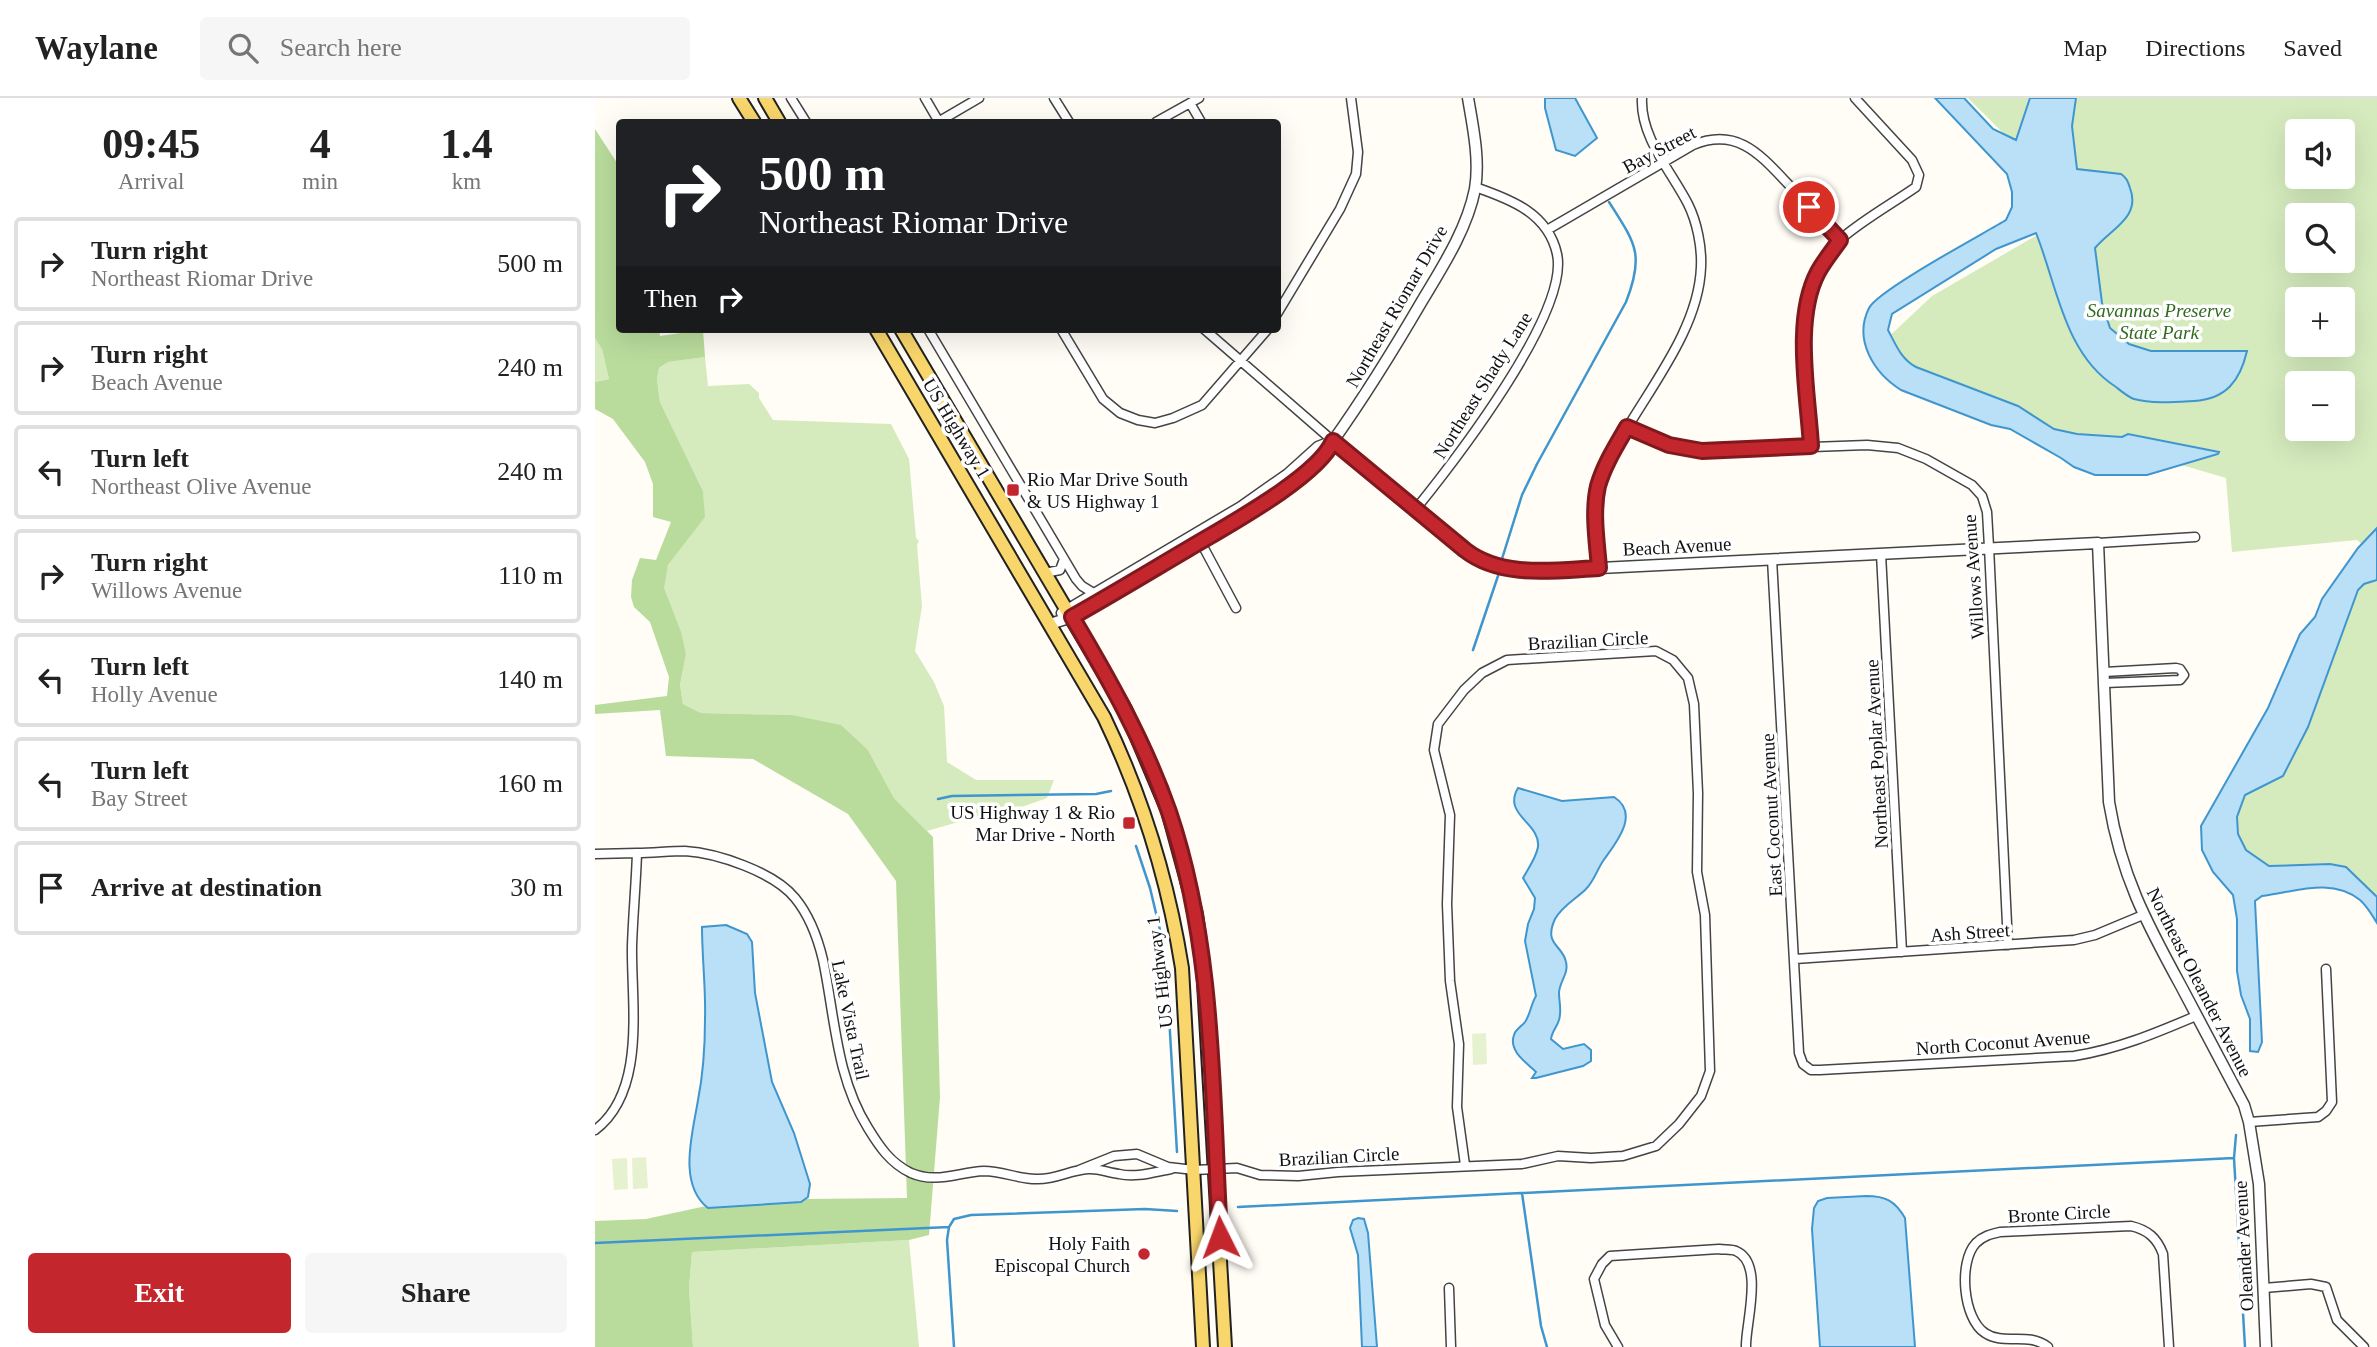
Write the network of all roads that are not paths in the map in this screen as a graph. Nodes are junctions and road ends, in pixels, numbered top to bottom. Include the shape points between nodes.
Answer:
1 (739, 98) edge
2 (765, 98) edge
3 (791, 98) edge
4 (925, 98) edge
5 (979, 98) edge
6 (1054, 98) edge
7 (1199, 98) edge
8 (1351, 98) edge
9 (1468, 98) edge
10 (1642, 98) edge
11 (1855, 98) edge
12 (1190, 103) junction
13 (753, 119) edge
14 (777, 119) edge
15 (804, 119) edge
16 (937, 119) edge
17 (944, 119) edge
18 (1067, 119) edge
19 (1161, 119) edge
20 (1200, 119) edge
21 (1664, 162) junction
22 (1475, 187) junction
23 (1547, 230) junction
24 (1840, 240) junction
25 (1281, 307) edge
26 (878, 333) edge
27 (903, 333) edge
28 (930, 333) edge
29 (1063, 333) edge
30 (1209, 333) edge
31 (1265, 333) edge
32 (1241, 361) junction
33 (1627, 427) junction
34 (1333, 441) junction
35 (1811, 446) junction
36 (1415, 510) junction
37 (2195, 537) dead end
38 (1198, 538) junction
39 (2098, 542) junction
40 (1989, 547) junction
41 (1881, 554) junction
42 (1064, 559) junction
43 (1772, 559) junction
44 (1599, 568) junction
45 (1045, 573) junction
46 (1095, 594) junction
47 (1236, 608) dead end
48 (1070, 613) junction
49 (1050, 624) junction
50 (2105, 678) junction
51 (637, 853) junction
52 (595, 854) edge
53 (2143, 915) junction
54 (2008, 945) junction
55 (1902, 952) junction
56 (1795, 959) junction
57 (2326, 969) dead end
58 (2196, 1016) junction
59 (1806, 1067) joint
60 (2249, 1122) junction
61 (595, 1130) edge
62 (2253, 1144) joint
63 (1465, 1165) junction
64 (1178, 1167) junction
65 (1216, 1169) junction
66 (1079, 1170) junction
67 (1194, 1170) junction
68 (1449, 1288) dead end
69 (2264, 1288) junction
70 (1203, 1347) edge
71 (1226, 1347) edge
72 (1451, 1347) edge
73 (1618, 1347) edge
74 (1746, 1347) edge
75 (2048, 1347) edge
76 (2169, 1347) edge
77 (2266, 1347) edge
78 (2364, 1347) edge

1 - 13 main road
2 - 14 main road
3 - 15 street
4 - 16 street
5 - 17 street
6 - 18 street
7 - 12 street
8 - 25 street via 1356,174 1341,209
9 - 22 street, Northeast Riomar Drive
10 - 21 street via 1648,133
11 - 24 street via 1912,160 1919,175 1916,187
12 - 19 street
12 - 20 street
21 - 23 street, Bay Street
21 - 24 street, Bay Street via 1706,141 1727,139 1745,144 1763,157
21 - 33 street via 1690,207 1701,266 1696,301 1682,334
22 - 23 street via 1530,211
22 - 34 street, Northeast Riomar Drive via 1468,214 1440,271
23 - 36 street, Northeast Shady Lane via 1557,255 1556,287 1543,321 1463,450
24 - 35 street via 1817,272 1806,309
26 - 49 main road, US Highway 1
27 - 45 main road, US Highway 1
28 - 42 street
29 - 32 street via 1103,399 1137,421 1155,423 1202,405
30 - 32 street, Beach Avenue
31 - 32 street
32 - 34 street, Beach Avenue
33 - 35 street, Willows Avenue via 1669,445 1702,451
33 - 44 street via 1598,487
34 - 36 street, Beach Avenue
34 - 38 street, Northeast Riomar Drive via 1328,452 1257,508
35 - 40 street, Willows Avenue via 1889,446 1946,469 1982,496
36 - 44 street, Beach Avenue via 1473,556 1493,565 1540,571
37 - 39 street, Beach Avenue
38 - 46 street, Northeast Riomar Drive
38 - 47 street
38 - 48 street, Northeast Riomar Drive
39 - 40 street, Beach Avenue
39 - 50 street, Northeast Oleander Avenue
40 - 41 street, Beach Avenue
40 - 54 street, Willows Avenue
41 - 43 street, Beach Avenue
41 - 55 street, Northeast Poplar Avenue
42 - 45 street via 1060,570
42 - 46 street via 1081,586
43 - 44 street, Beach Avenue
43 - 56 street, East Coconut Avenue
45 - 48 main road, US Highway 1
46 - 48 street, Northeast Riomar Drive
48 - 49 street, Northeast Riomar Drive
48 - 65 main road, US Highway 1 via 1125,709 1168,811 1184,863 1203,965
49 - 67 main road, US Highway 1 via 1127,767 1162,866 1182,968
50 - 50 street via 2180,680 2184,675 2176,668
50 - 53 street, Northeast Oleander Avenue via 2114,834
51 - 52 street, Lake Vista Trail
51 - 61 street via 632,944 635,1019 629,1064 617,1104
51 - 66 street, Lake Vista Trail via 686,851 726,860 761,872 794,897 813,928 823,958 849,1091 881,1150 901,1167 937,1178 985,1171 1044,1179
53 - 54 street, Ash Street via 2074,940
53 - 58 street, Northeast Oleander Avenue
54 - 55 street, Ash Street
55 - 56 street, Ash Street
56 - 59 street, East Coconut Avenue via 1799,1053
57 - 60 street via 2332,1102 2318,1117
58 - 59 street, North Coconut Avenue via 2137,1041 2074,1056
58 - 60 street, Northeast Oleander Avenue
60 - 62 street, Northeast Oleander Avenue
62 - 69 street, Oleander Avenue
63 - 63 street, Brazilian Circle via 1457,1107 1459,1044 1447,904 1450,815 1434,750 1438,724 1482,673 1507,660 1656,651 1673,660 1688,678 1694,704 1697,872 1705,915 1710,1071 1701,1096 1656,1146 1623,1156 1558,1156 1522,1164
63 - 65 street, Brazilian Circle via 1298,1176
64 - 66 street, Lake Vista Trail via 1140,1175
64 - 66 street, Lake Vista Trail via 1125,1154
64 - 67 street, Lake Vista Trail
65 - 67 street, Lake Vista Trail
65 - 71 main road, US Highway 1
67 - 70 main road, US Highway 1
68 - 72 street
69 - 77 street, Oleander Avenue
69 - 78 street via 2326,1287 2337,1320
73 - 74 street via 1605,1325 1594,1279 1610,1256 1719,1249 1743,1256 1749,1268 1751,1314
75 - 76 street, Bronte Circle via 2033,1339 1994,1338 1974,1324 1968,1309 1966,1263 1974,1245 1985,1236 2123,1226 2146,1231 2163,1254

